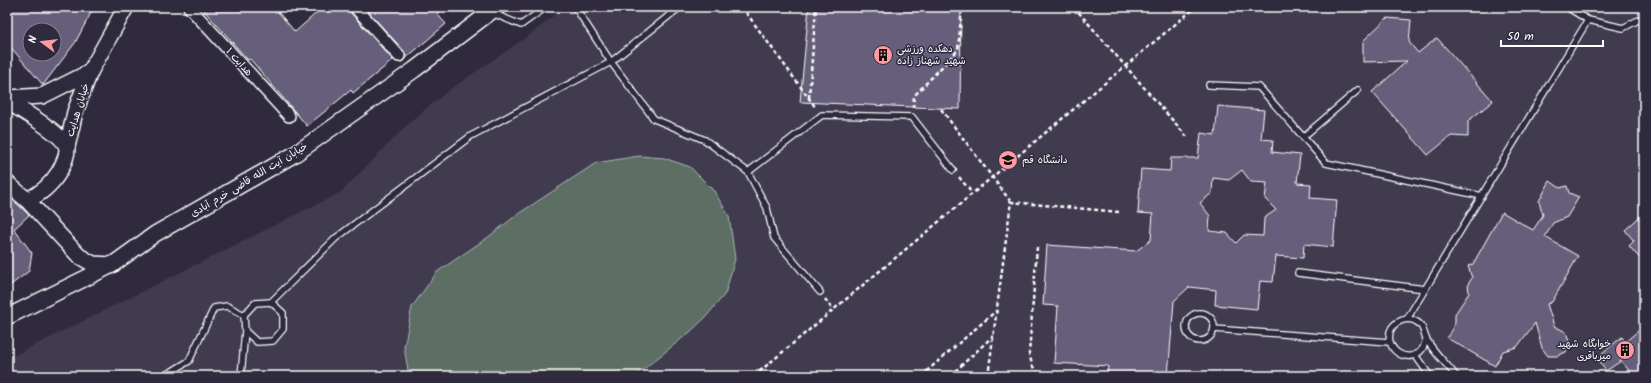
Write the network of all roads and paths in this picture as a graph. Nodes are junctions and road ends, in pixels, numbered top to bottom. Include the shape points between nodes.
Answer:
1 (126, 7) edge
2 (189, 7) edge
3 (355, 7) edge
4 (546, 7) edge
5 (575, 7) edge
6 (680, 7) edge
7 (742, 7) edge
8 (816, 7) edge
9 (962, 7) edge
10 (1074, 7) edge
11 (1196, 7) edge
12 (1566, 7) edge
13 (494, 10) edge
14 (1644, 17) edge
15 (1588, 20) junction
16 (398, 56) dead end
17 (611, 62) junction
18 (1126, 65) junction
19 (90, 72) junction
20 (1209, 85) dead end
21 (1358, 90) dead end
22 (7, 98) edge
23 (809, 98) junction
24 (7, 101) edge
25 (941, 109) dead end
26 (822, 115) junction
27 (289, 116) dead end
28 (912, 117) junction
29 (1303, 137) junction
30 (1188, 138) dead end
31 (67, 147) junction
32 (954, 170) joint
33 (748, 172) junction
34 (992, 177) junction
35 (7, 183) edge
36 (972, 194) junction
37 (1482, 196) junction
38 (27, 200) junction
39 (1011, 202) junction
40 (1119, 212) dead end
41 (1037, 247) dead end
42 (79, 256) junction
43 (112, 265) junction
44 (1298, 272) dead end
45 (79, 283) junction
46 (1425, 289) junction
47 (820, 292) joint
48 (270, 302) junction
49 (833, 310) junction
50 (997, 311) junction
51 (244, 315) junction
52 (7, 317) edge
53 (1407, 319) junction
54 (1214, 329) junction
55 (245, 331) junction
56 (993, 336) junction
57 (1426, 339) junction
58 (1389, 342) junction
59 (1415, 354) junction
60 (149, 376) edge
61 (241, 376) edge
62 (754, 376) edge
63 (921, 376) edge
64 (950, 376) edge
65 (988, 376) edge
66 (1041, 376) edge
67 (1430, 376) edge
68 (1456, 376) edge

1 - 19 main road, خیابان هدایت
2 - 27 street, هدایت ۱
3 - 16 street
4 - 13 lane via 521,25
5 - 17 lane
6 - 17 lane
7 - 23 path
8 - 23 path
9 - 28 path via 958,50 914,96
10 - 18 path
11 - 18 path
12 - 15 lane
13 - 43 main road, خیابان آیت الله قاضی خرم آبادی via 295,154 156,234
14 - 15 lane via 1623,28
15 - 37 lane
17 - 33 lane via 654,119 705,140
17 - 48 lane via 471,136 336,238
18 - 30 path
18 - 34 path
19 - 22 main road, خیابان هدایت via 42,96
19 - 31 main road, خیابان هدایت via 75,112
20 - 29 lane via 1259,87
21 - 29 lane
23 - 26 path
24 - 31 main road via 61,137
25 - 34 path
26 - 28 lane
26 - 33 lane
28 - 32 lane
29 - 37 lane via 1326,163
31 - 38 main road, خیابان هدایت via 65,161 55,179 44,191
32 - 36 path
33 - 47 lane via 767,208 774,238
34 - 36 path
34 - 39 path
35 - 38 main road
36 - 49 path
37 - 46 lane
38 - 42 main road
39 - 40 path
39 - 50 path
41 - 66 path via 1029,354
42 - 43 main road via 93,264
42 - 45 main road via 82,264
43 - 45 main road, خیابان آیت الله قاضی خرم آبادی
44 - 46 lane
45 - 52 main road, خیابان آیت الله قاضی خرم آبادی
46 - 53 lane
47 - 49 path
48 - 51 lane via 255,303
48 - 55 lane via 283,312 283,329 280,333 273,341 257,342
49 - 62 path
50 - 56 path
50 - 63 path
51 - 55 lane
51 - 60 lane via 227,306 214,308 189,361 166,375
53 - 57 lane via 1417,321 1424,329
53 - 58 lane via 1396,322 1390,331
54 - 54 lane via 1209,317 1200,314 1192,316 1186,328 1189,337 1197,341 1206,340
54 - 58 lane
55 - 61 lane
56 - 64 path
56 - 65 path
57 - 59 lane via 1423,348
57 - 68 lane
58 - 59 lane via 1400,354
59 - 67 lane

